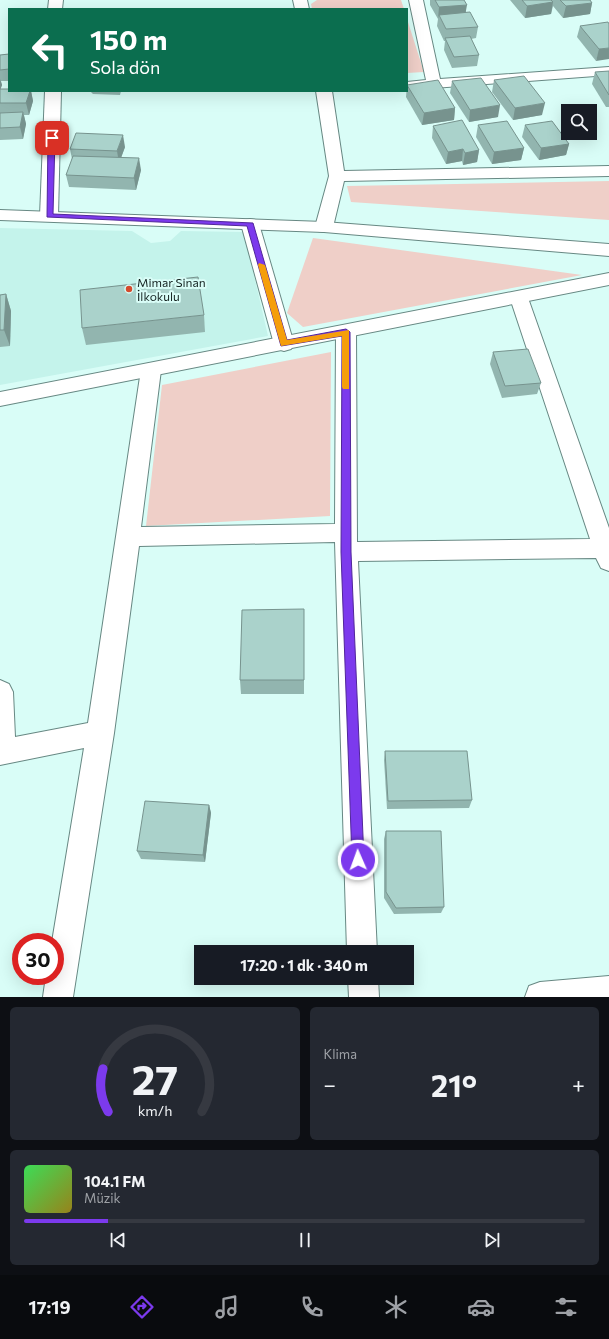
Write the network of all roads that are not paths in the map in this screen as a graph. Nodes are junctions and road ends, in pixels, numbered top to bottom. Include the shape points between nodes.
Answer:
1 (416, 0) edge
2 (609, 71) edge
3 (434, 85) junction
4 (408, 86) edge
5 (53, 92) edge
6 (324, 92) edge
7 (609, 171) edge
8 (337, 176) junction
9 (0, 215) edge
10 (49, 216) junction
11 (250, 224) junction
12 (324, 227) junction
13 (609, 250) edge
14 (609, 278) edge
15 (519, 298) junction
16 (346, 332) junction
17 (284, 344) junction
18 (151, 370) junction
19 (0, 399) edge
20 (130, 537) junction
21 (346, 543) junction
22 (608, 552) edge
23 (0, 692) edge
24 (101, 733) junction
25 (1, 752) edge
26 (362, 945) edge
27 (363, 985) edge
28 (609, 991) edge
29 (58, 997) edge
30 (364, 997) edge
31 (540, 997) edge

1 - 3 street
2 - 3 street
3 - 4 street
5 - 10 street
6 - 8 street
7 - 8 street
8 - 12 street
9 - 10 street
10 - 11 street
11 - 12 street
11 - 17 street
12 - 13 street
14 - 15 street
15 - 16 street
15 - 22 street
16 - 17 street
16 - 21 street
17 - 18 street
18 - 19 street
18 - 20 street
20 - 21 street
20 - 24 street
21 - 22 street
21 - 26 street
23 - 25 street
24 - 25 street
24 - 29 street
27 - 30 street
28 - 31 street

